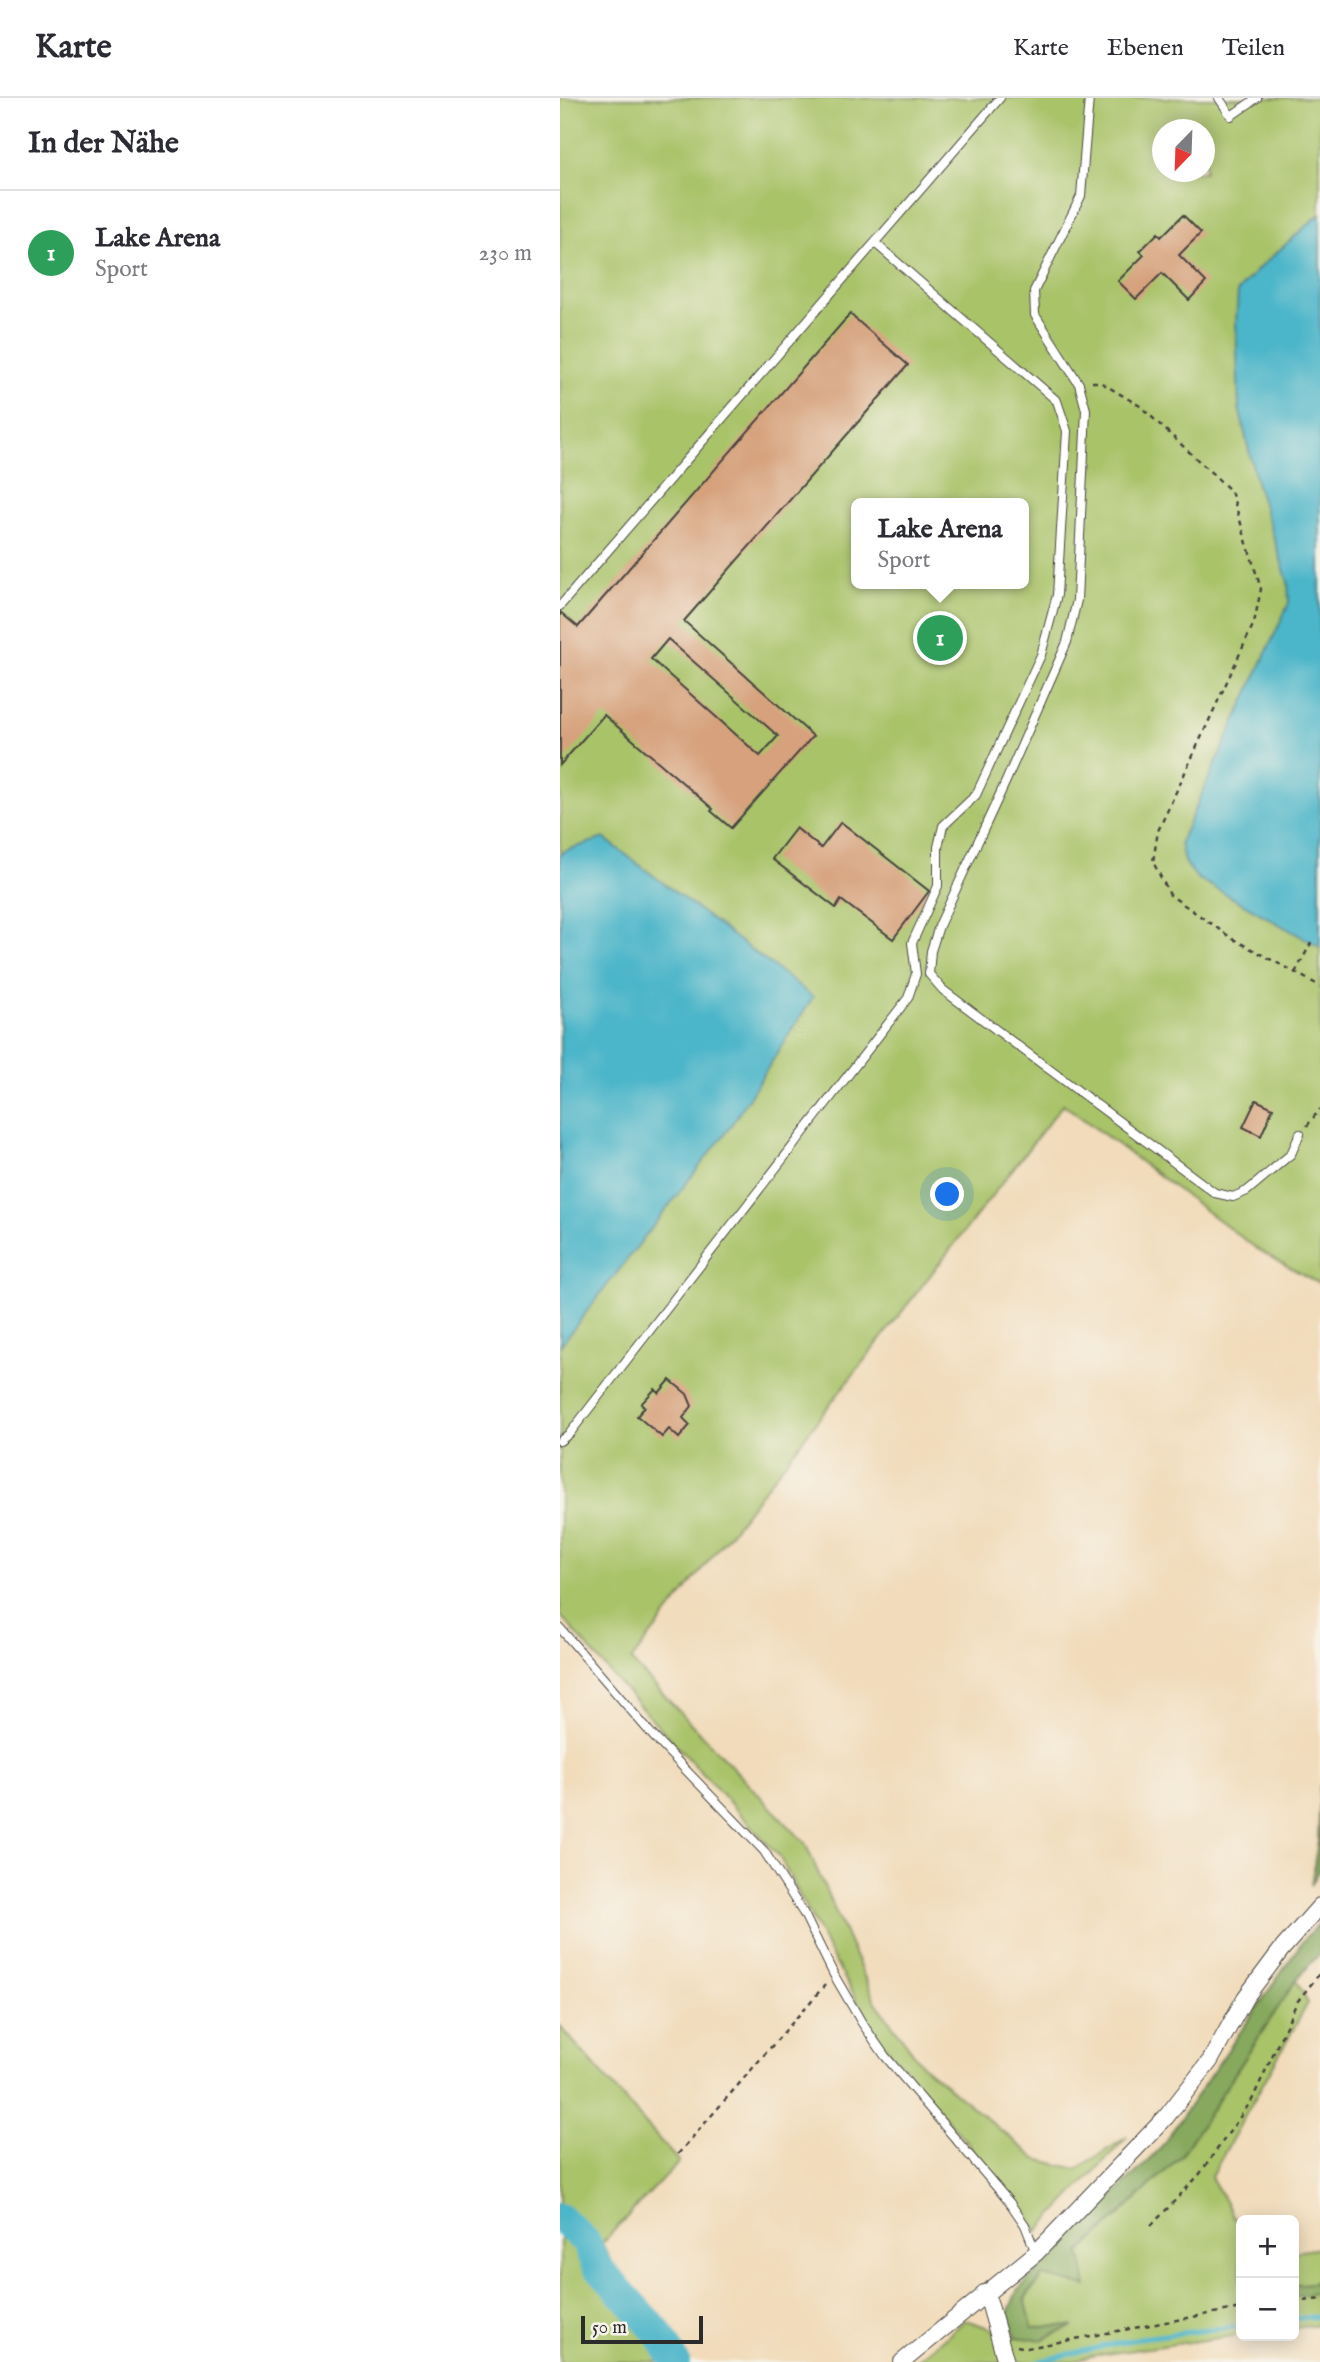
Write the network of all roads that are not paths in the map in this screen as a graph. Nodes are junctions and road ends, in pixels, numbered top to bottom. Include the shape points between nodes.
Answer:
1 (1000, 98) edge
2 (1089, 98) edge
3 (1219, 98) edge
4 (1257, 98) edge
5 (875, 243) junction
6 (560, 606) edge
7 (1300, 1133) road end
8 (560, 1441) edge
9 (560, 1628) edge
10 (1320, 1906) edge
11 (1036, 2253) junction
12 (984, 2293) junction
13 (1006, 2361) edge
14 (902, 2362) edge

1 - 5 lane
2 - 7 lane via 1082,195 1034,291 1035,315 1079,384 1086,410 1077,600 1067,642 939,926 929,974 943,990 1215,1193 1233,1197 1247,1191 1291,1154
3 - 4 lane via 1231,116
5 - 6 lane
5 - 8 lane via 1057,401 1067,431 1057,595 1041,655 976,794 943,826 938,886 912,943 916,974 908,998
9 - 11 lane via 654,1737 764,1851 804,1914 862,2023 1010,2203
10 - 11 street via 1252,1989 1210,2061 1166,2117
11 - 12 street
12 - 13 street
12 - 14 street

